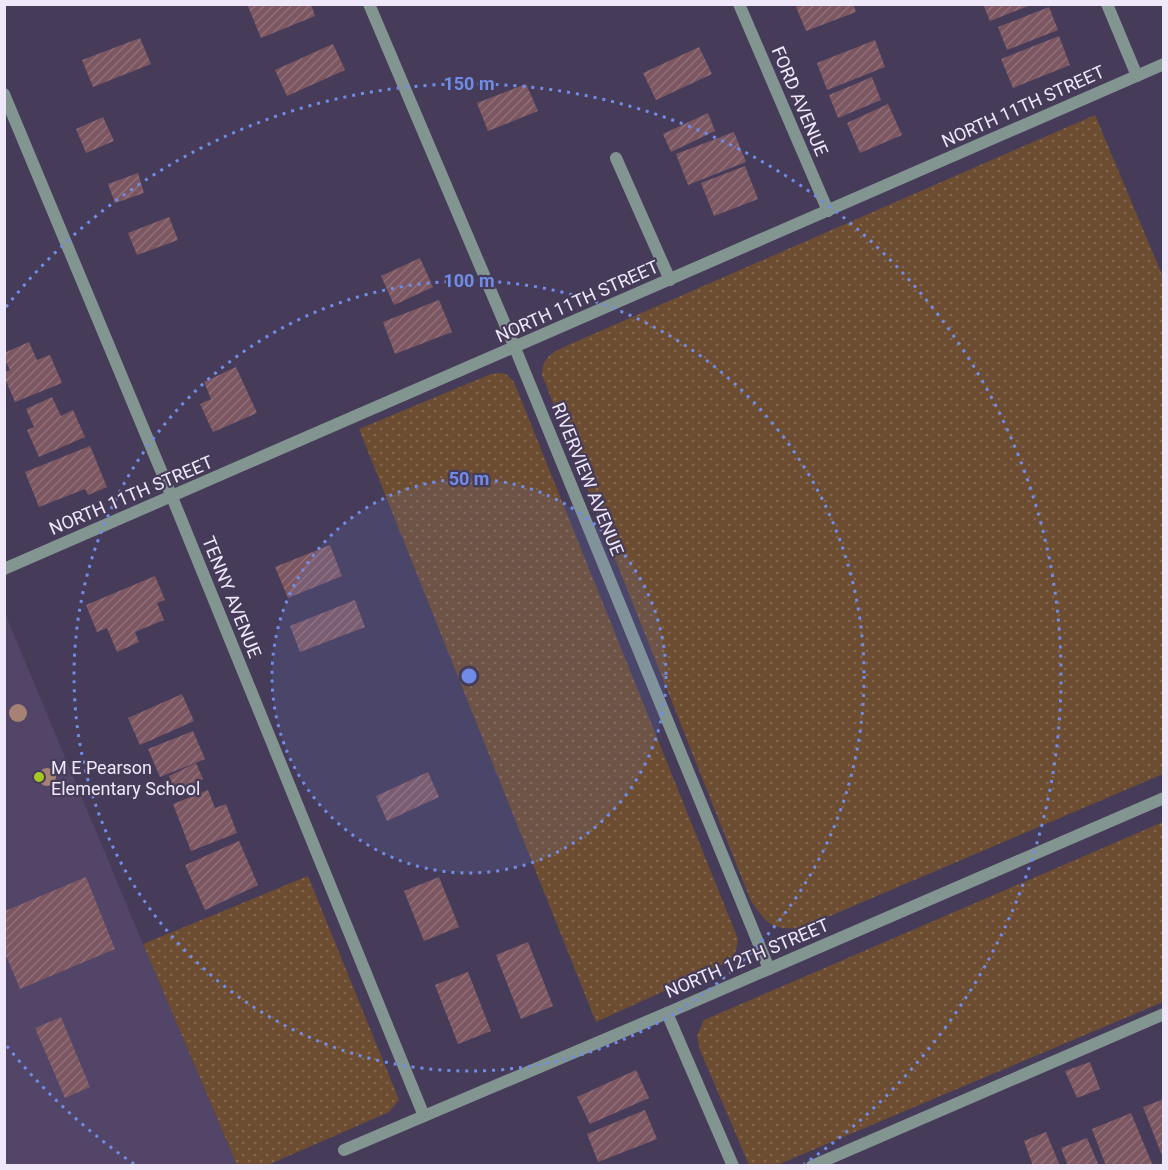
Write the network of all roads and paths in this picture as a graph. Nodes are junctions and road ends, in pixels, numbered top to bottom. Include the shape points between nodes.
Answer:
1 (369, 4) edge
2 (739, 4) edge
3 (1107, 4) edge
4 (1164, 64) edge
5 (1137, 76) junction
6 (4, 94) edge
7 (616, 158) dead end
8 (828, 211) junction
9 (670, 280) junction
10 (515, 348) junction
11 (172, 497) junction
12 (4, 569) edge
13 (1164, 798) edge
14 (769, 969) junction
15 (667, 1013) junction
16 (1164, 1014) edge
17 (424, 1116) junction
18 (344, 1150) dead end
19 (733, 1166) edge
20 (812, 1166) edge

1 - 10 street, RIVERVIEW AVENUE
2 - 8 street, FORD AVENUE
3 - 5 street
4 - 5 street, NORTH 11TH STREET
5 - 8 street, NORTH 11TH STREET
6 - 11 street, TENNY AVENUE
7 - 9 street
8 - 9 street, NORTH 11TH STREET
9 - 10 street, NORTH 11TH STREET
10 - 11 street, NORTH 11TH STREET
10 - 14 street, RIVERVIEW AVENUE
11 - 12 street, NORTH 11TH STREET
11 - 17 street, TENNY AVENUE
13 - 14 street, NORTH 12TH STREET
14 - 15 street, NORTH 12TH STREET
15 - 17 street, NORTH 12TH STREET
15 - 19 street
16 - 20 street
17 - 18 street, NORTH 12TH STREET

